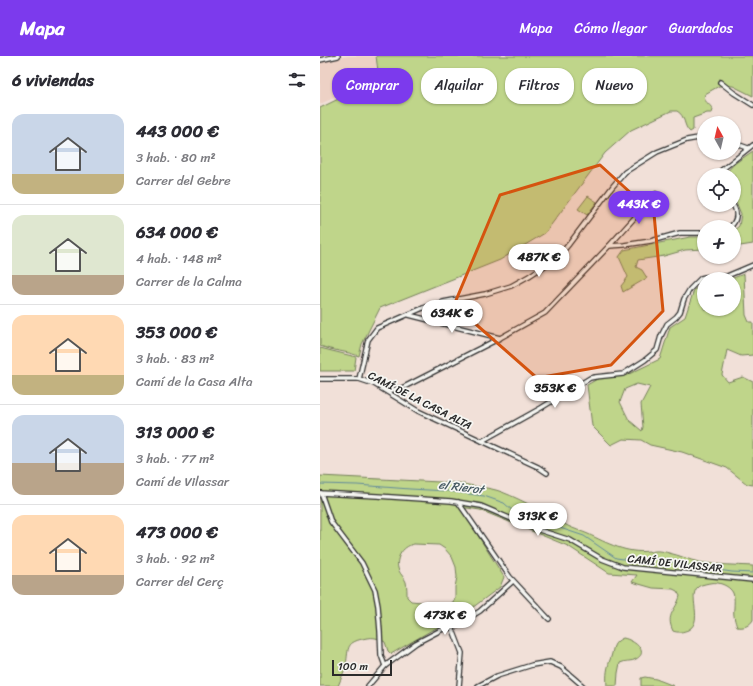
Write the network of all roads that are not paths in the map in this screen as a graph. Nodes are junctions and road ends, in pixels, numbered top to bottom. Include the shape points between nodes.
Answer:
1 (338, 56) edge
2 (320, 60) edge
3 (720, 82) dead end
4 (753, 105) edge
5 (697, 137) edge
6 (753, 145) edge
7 (741, 146) edge
8 (748, 148) junction
9 (725, 168) edge
10 (656, 194) dead end
11 (697, 233) edge
12 (609, 246) junction
13 (753, 265) edge
14 (408, 315) junction
15 (500, 338) junction
16 (320, 379) edge
17 (359, 379) junction
18 (381, 389) junction
19 (482, 441) junction
20 (547, 473) dead end
21 (320, 493) edge
22 (458, 502) junction
23 (753, 580) edge
24 (513, 581) junction
25 (549, 619) dead end
26 (452, 627) junction
27 (385, 666) junction
28 (368, 686) edge
29 (460, 686) edge
30 (478, 686) edge
31 (583, 686) edge

1 - 2 street
3 - 4 street
5 - 14 street via 657,152 625,172 558,257 529,276 511,286 443,302
6 - 8 street
7 - 8 street
8 - 9 street
10 - 12 street
11 - 12 street via 680,233
12 - 15 street via 545,313
13 - 19 street, CAMÍ DE LA CASA ALTA via 728,276 705,277 698,281 684,299 680,312 667,324 657,350 629,371 590,378
14 - 15 street
14 - 17 street via 373,332 368,340
15 - 18 street via 402,388
16 - 17 street, CAMÍ DE LA CASA ALTA
17 - 18 street, CAMÍ DE LA CASA ALTA
18 - 19 street, CAMÍ DE LA CASA ALTA via 418,411
19 - 20 street
21 - 22 street, CAMÍ DE VILASSAR
21 - 27 street via 331,522 362,563 375,590 381,655
22 - 23 street, CAMÍ DE VILASSAR via 481,506 570,540 602,559 623,567
22 - 24 street
24 - 25 street
24 - 26 street via 480,612
26 - 27 street via 444,628 416,643
26 - 29 street via 462,653
27 - 28 street
30 - 31 street via 497,676 550,662 561,667

